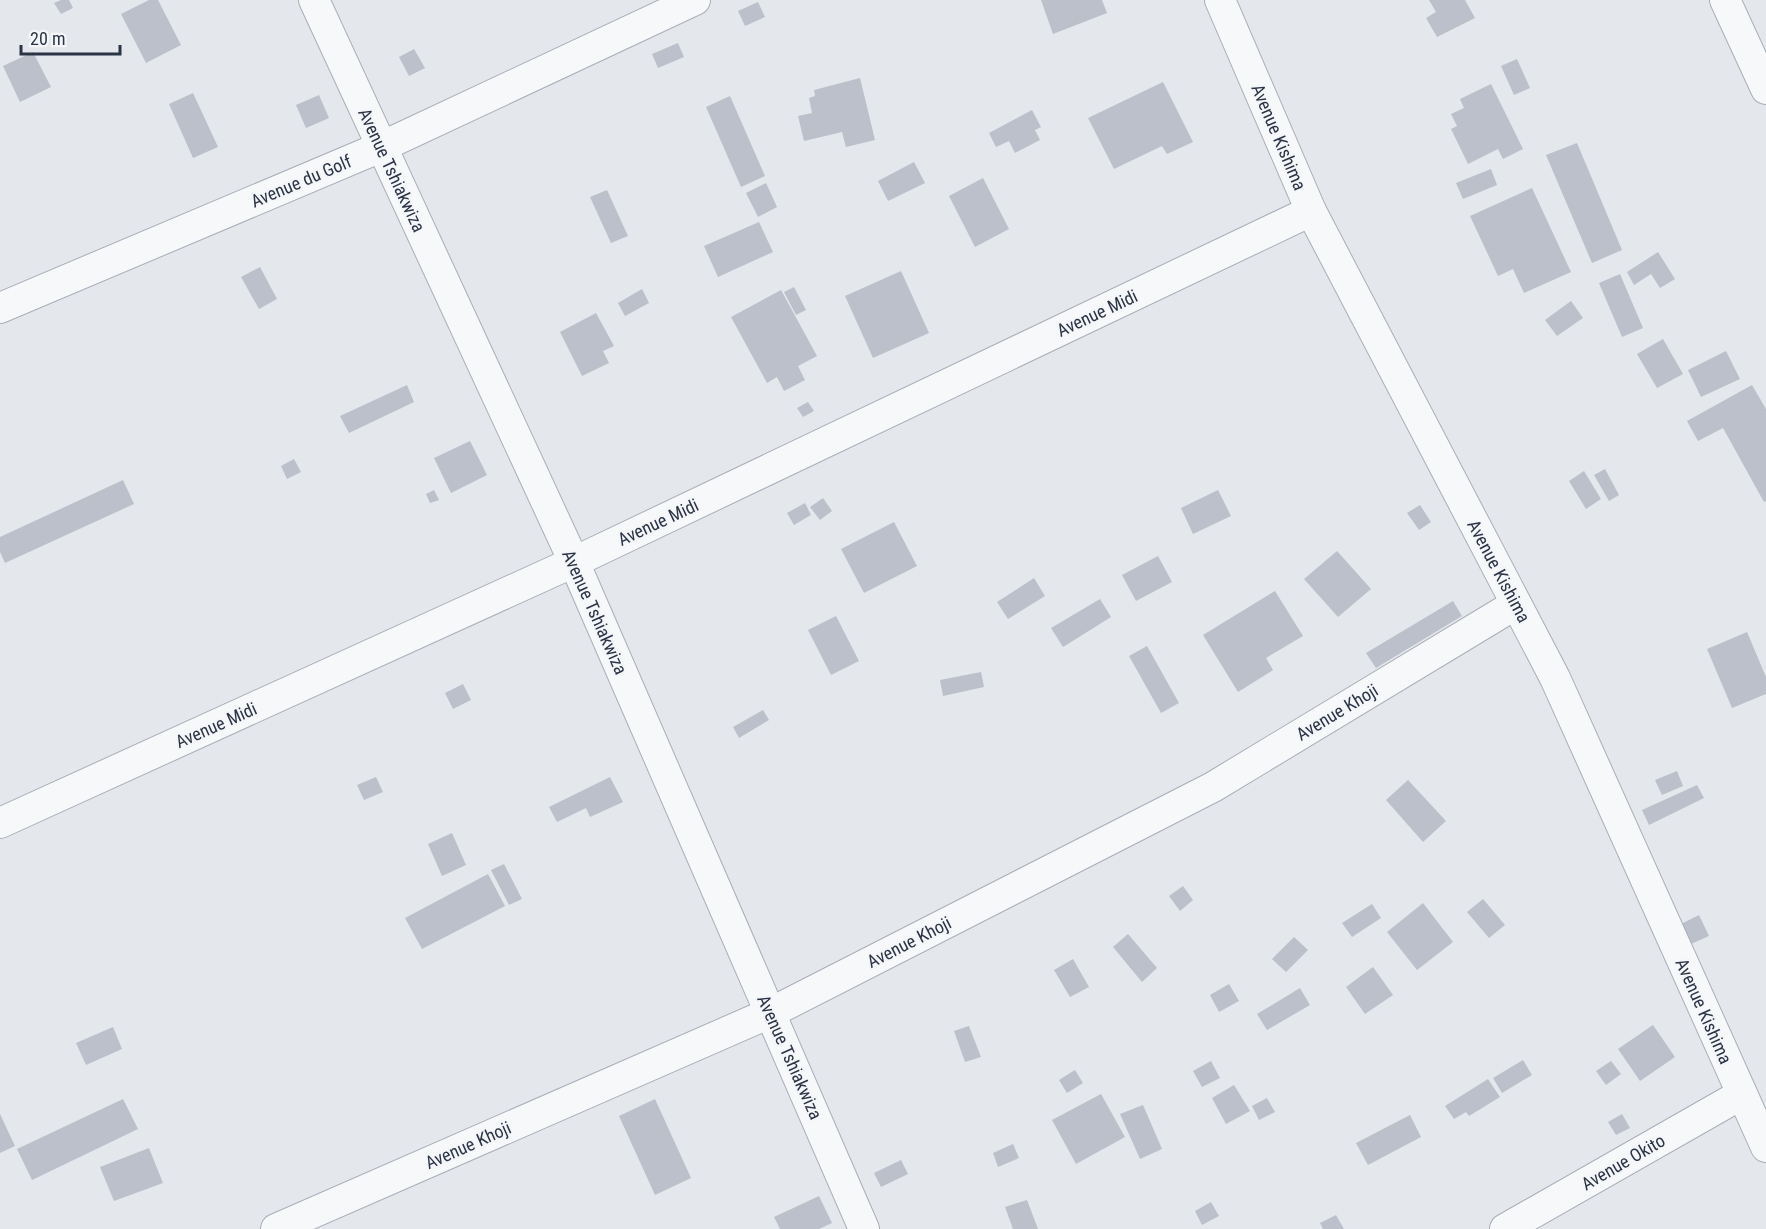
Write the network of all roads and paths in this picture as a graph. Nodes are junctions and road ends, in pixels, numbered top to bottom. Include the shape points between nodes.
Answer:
1 (314, 0) edge
2 (695, 0) edge
3 (1220, 0) edge
4 (1725, 0) edge
5 (1766, 89) edge
6 (381, 147) junction
7 (1311, 211) junction
8 (0, 308) edge
9 (574, 562) junction
10 (1516, 604) junction
11 (0, 823) edge
12 (770, 1013) junction
13 (1742, 1094) junction
14 (1766, 1147) edge
15 (276, 1229) edge
16 (864, 1229) edge
17 (1505, 1229) edge

1 - 6 street, Avenue Tshiakwiza
2 - 6 street, Avenue du Golf
3 - 7 street, Avenue Kishima
4 - 5 street
6 - 8 street, Avenue du Golf
6 - 9 street, Avenue Tshiakwiza
7 - 9 street, Avenue Midi
7 - 10 street, Avenue Kishima
9 - 11 street, Avenue Midi
9 - 12 street, Avenue Tshiakwiza
10 - 12 street, Avenue Khoji via 1213,787
10 - 13 street, Avenue Kishima via 1554,678
12 - 15 street, Avenue Khoji
12 - 16 street, Avenue Tshiakwiza
13 - 14 street, Avenue Kishima
13 - 17 street, Avenue Okito

